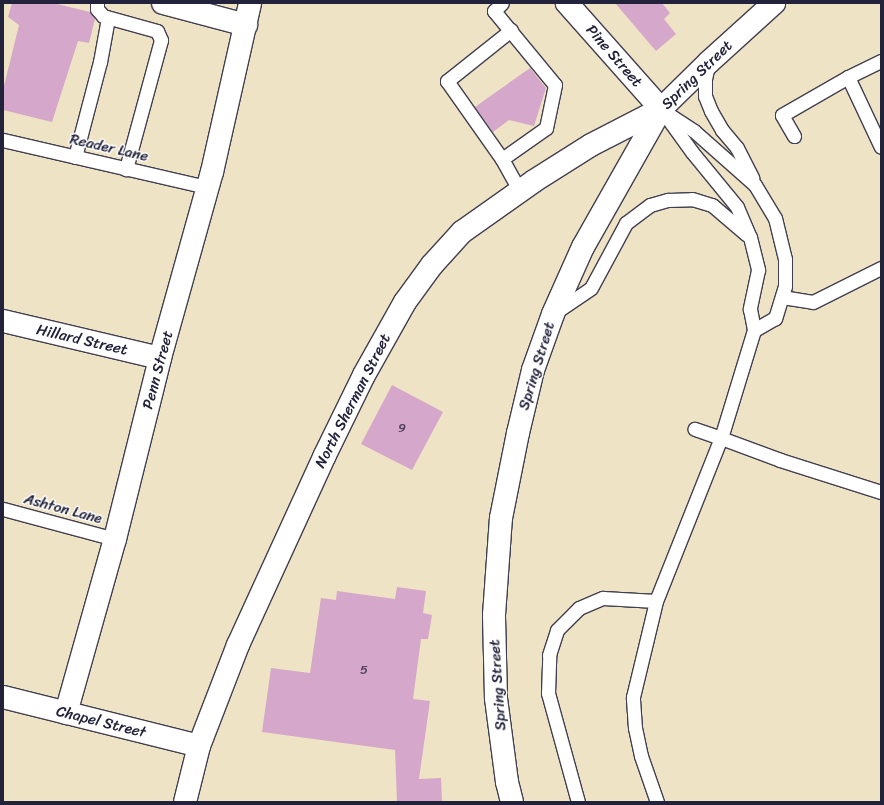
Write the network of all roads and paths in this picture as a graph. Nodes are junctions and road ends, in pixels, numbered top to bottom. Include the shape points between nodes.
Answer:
1 (97, 3) edge
2 (163, 3) edge
3 (250, 3) edge
4 (502, 3) edge
5 (568, 3) edge
6 (774, 3) edge
7 (108, 18) junction
8 (246, 25) junction
9 (511, 30) junction
10 (881, 61) edge
11 (709, 62) junction
12 (848, 78) junction
13 (661, 109) junction
14 (794, 136) dead end
15 (3, 140) edge
16 (881, 147) edge
17 (75, 157) junction
18 (502, 160) junction
19 (126, 169) junction
20 (755, 185) junction
21 (207, 188) junction
22 (520, 191) junction
23 (750, 237) junction
24 (881, 268) edge
25 (782, 296) junction
26 (553, 314) junction
27 (3, 321) edge
28 (754, 330) junction
29 (160, 358) junction
30 (696, 428) dead end
31 (721, 438) junction
32 (881, 492) edge
33 (3, 509) edge
34 (115, 539) junction
35 (656, 601) junction
36 (3, 697) edge
37 (66, 713) junction
38 (199, 746) junction
39 (185, 802) edge
40 (512, 802) edge
41 (578, 802) edge
42 (657, 802) edge

1 - 7 lane via 97,9
2 - 8 street
3 - 8 street, Penn Street
4 - 9 lane via 494,10
5 - 13 street, Pine Street
6 - 11 street, Spring Street
7 - 17 lane via 100,62
7 - 19 lane via 157,32 161,40
8 - 21 street, Penn Street
9 - 18 lane via 555,85 546,128
9 - 18 lane via 447,81
10 - 12 lane
11 - 13 street, Spring Street
11 - 20 lane via 705,96 722,130 738,148
12 - 14 lane via 782,116
12 - 16 lane
13 - 20 lane via 694,131
13 - 22 street, North Sherman Street via 591,145
13 - 23 lane via 737,207
13 - 26 street, Spring Street via 583,247
15 - 17 lane, Reader Lane
17 - 19 lane, Reader Lane
18 - 22 lane
19 - 21 lane, Reader Lane
20 - 25 lane via 775,218 785,259 785,286
21 - 29 street, Penn Street
22 - 38 street, North Sherman Street via 462,232 432,265 405,302 364,376 324,457 238,645
23 - 26 lane via 712,205 692,199 668,200 650,205 626,223 591,288
23 - 28 lane via 758,270 750,308
24 - 25 lane via 813,302
25 - 28 lane via 775,318
26 - 40 street, Spring Street via 533,370 501,518 494,615 496,698
27 - 29 street, Hillard Street
28 - 31 lane
29 - 34 street, Penn Street
30 - 31 lane
31 - 32 lane
31 - 35 lane
33 - 34 lane, Ashton Lane
34 - 37 street, Penn Street
35 - 41 lane via 603,598 579,608 557,630 549,655 548,693
35 - 42 lane via 633,696 641,756
36 - 37 street, Chapel Street
37 - 38 street, Chapel Street
38 - 39 street, North Sherman Street

